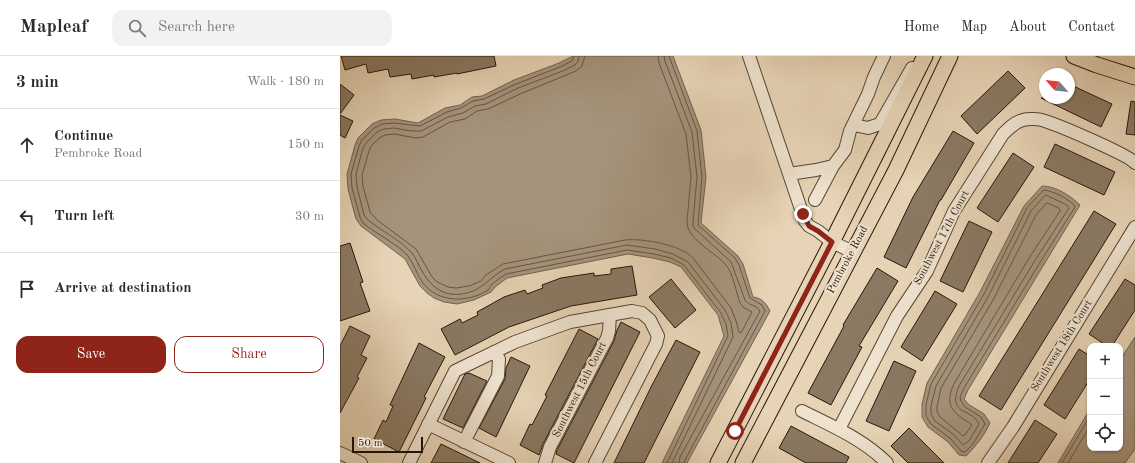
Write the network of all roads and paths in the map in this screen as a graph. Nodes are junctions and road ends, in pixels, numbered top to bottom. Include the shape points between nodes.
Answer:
1 (749, 56) edge
2 (884, 56) edge
3 (950, 56) edge
4 (1074, 56) edge
5 (923, 60) edge
6 (1135, 77) edge
7 (854, 125) junction
8 (1134, 161) edge
9 (833, 166) junction
10 (789, 174) junction
11 (815, 200) dead end
12 (1135, 227) edge
13 (832, 242) junction
14 (853, 252) junction
15 (610, 315) junction
16 (494, 352) junction
17 (802, 410) dead end
18 (428, 424) junction
19 (839, 429) junction
20 (464, 442) junction
21 (340, 452) edge
22 (502, 462) edge
23 (361, 463) edge
24 (410, 463) edge
25 (545, 463) edge
26 (595, 463) edge
27 (718, 463) edge
28 (743, 463) edge
29 (887, 463) edge
30 (988, 463) edge

1 - 10 street
2 - 7 street
3 - 14 main road, Pembroke Road via 896,170
4 - 6 main road
5 - 7 street via 913,67 880,124 868,128
5 - 13 main road, Pembroke Road
7 - 9 street via 845,150
8 - 19 street, Southwest 17th Court via 1044,120 1024,120 1011,126 1003,134 954,211 927,271 897,316
9 - 10 street
9 - 11 street
10 - 13 street via 805,221
12 - 30 street, Southwest 18th Court
13 - 14 street
13 - 27 main road, Pembroke Road
14 - 28 main road, Pembroke Road
15 - 16 street via 570,322
15 - 25 street, Southwest 15th Court via 607,338 550,448
15 - 26 street via 632,311 642,313 650,320 658,336
16 - 18 street via 455,371
16 - 20 street via 499,359 498,376
17 - 19 street
18 - 20 street
18 - 24 street
19 - 29 street via 863,443
20 - 22 street
21 - 23 street

